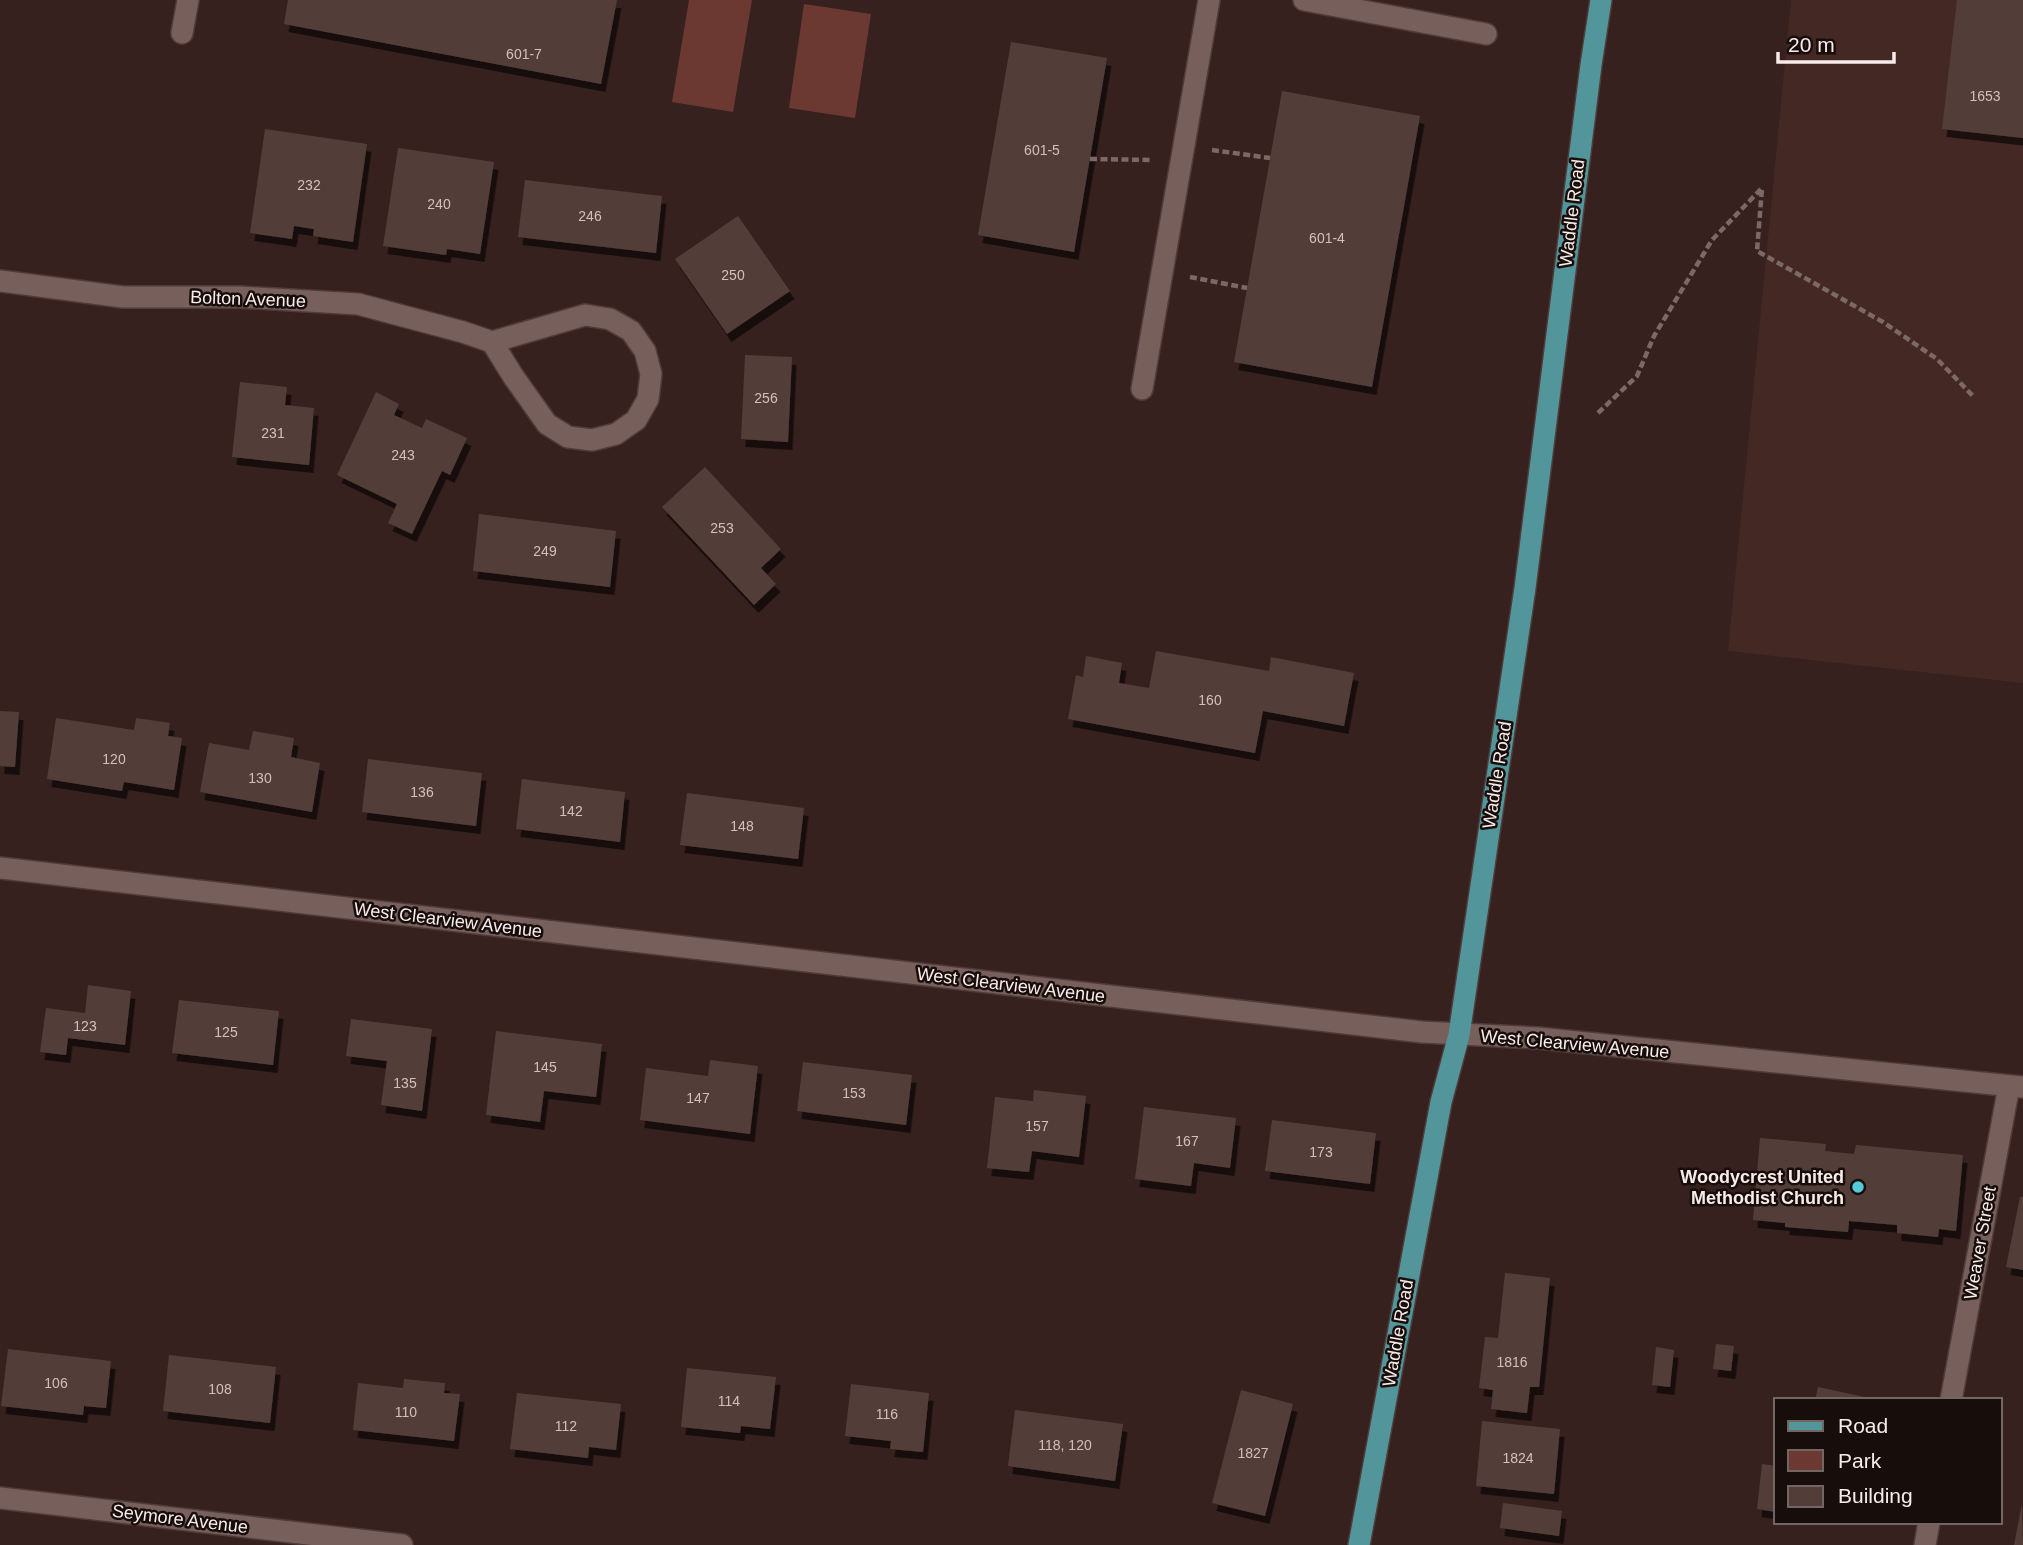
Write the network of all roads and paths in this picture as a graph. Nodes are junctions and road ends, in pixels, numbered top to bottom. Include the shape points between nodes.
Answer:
1 (188, 0) edge
2 (1209, 0) edge
3 (1304, 0) edge
4 (1601, 0) edge
5 (182, 33) dead end
6 (1486, 34) dead end
7 (1182, 154) junction
8 (1270, 158) dead end
9 (1090, 159) dead end
10 (1162, 272) junction
11 (0, 281) edge
12 (1247, 288) dead end
13 (492, 342) junction
14 (1142, 389) dead end
15 (1973, 396) dead end
16 (1598, 412) dead end
17 (0, 868) edge
18 (1459, 1035) junction
19 (2016, 1087) edge
20 (1951, 1398) edge
21 (0, 1498) edge
22 (1929, 1524) edge
23 (402, 1545) edge
24 (1359, 1545) edge
25 (1925, 1545) edge

1 - 5 street
2 - 7 street
3 - 6 street
4 - 18 main road, Waddle Road via 1525,588
7 - 8 path
7 - 9 path
7 - 10 street
10 - 12 path
10 - 14 street
11 - 13 street, Bolton Avenue via 123,297 358,304
13 - 13 street via 547,424 568,437 592,440 616,434 636,420 648,399 652,374 645,351 631,331 610,319 585,315
15 - 16 path via 1937,359 1883,322 1757,251 1762,188 1712,240 1654,336 1637,376
17 - 18 street, West Clearview Avenue
18 - 19 street, West Clearview Avenue via 1538,1038
18 - 24 main road, Waddle Road via 1441,1102
19 - 20 street, Weaver Street
21 - 23 street, Seymore Avenue
22 - 25 street

